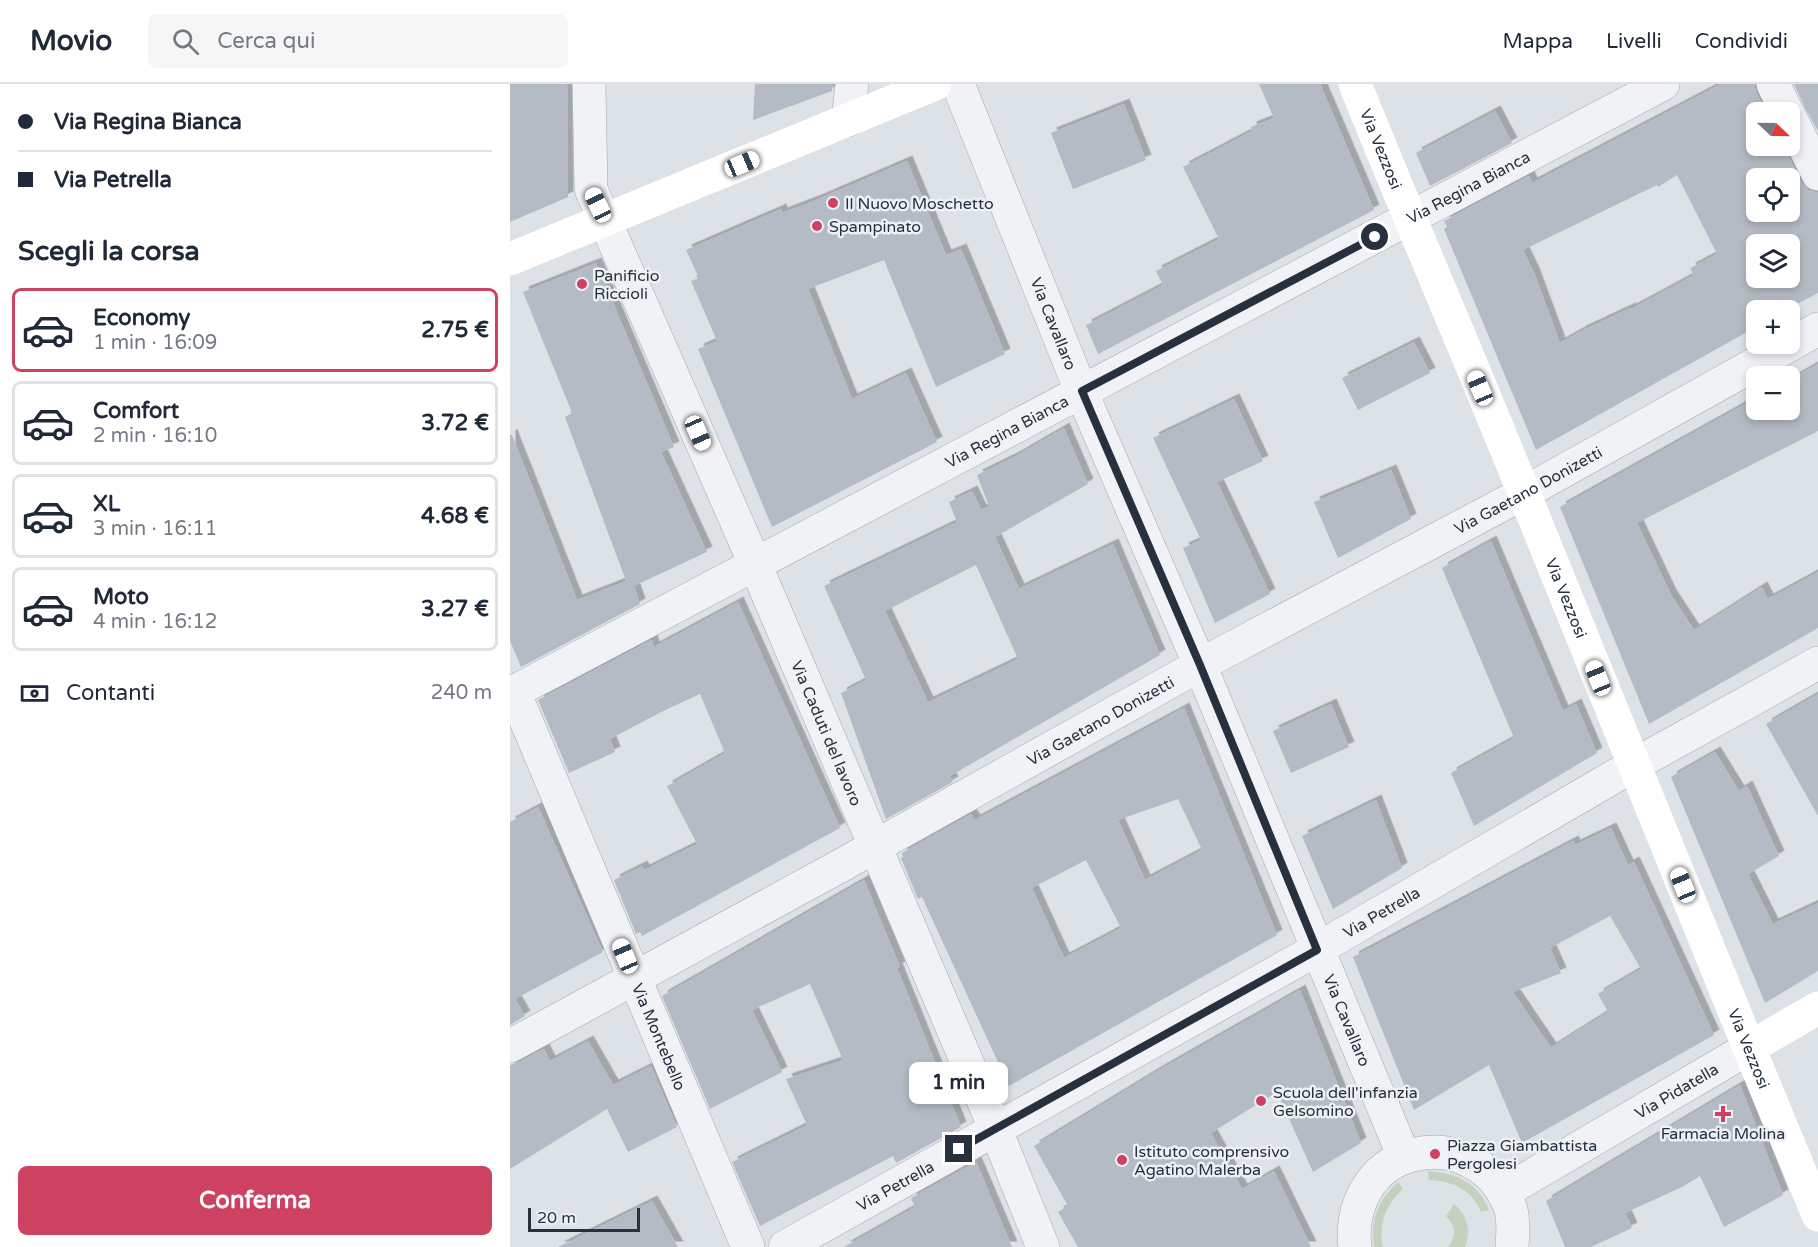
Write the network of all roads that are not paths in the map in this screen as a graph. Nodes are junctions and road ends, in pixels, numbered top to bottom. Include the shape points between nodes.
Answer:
1 (589, 84) edge
2 (852, 84) edge
3 (935, 84) edge
4 (958, 84) edge
5 (1355, 84) edge
6 (1664, 84) edge
7 (1773, 84) edge
8 (1782, 102) edge
9 (848, 120) junction
10 (1800, 137) edge
11 (1818, 174) edge
12 (1409, 219) junction
13 (605, 220) junction
14 (510, 259) edge
15 (1818, 329) edge
16 (1082, 391) junction
17 (1524, 492) junction
18 (755, 564) junction
19 (1818, 663) edge
20 (1200, 665) junction
21 (512, 693) edge
22 (1634, 765) junction
23 (874, 847) junction
24 (1317, 950) junction
25 (634, 977) junction
26 (1818, 1008) edge
27 (510, 1046) edge
28 (1749, 1048) junction
29 (995, 1128) junction
30 (1404, 1157) junction
31 (1504, 1192) junction
32 (1818, 1215) edge
33 (748, 1247) edge
34 (785, 1247) edge
35 (1043, 1247) edge
36 (1355, 1247) edge
37 (1512, 1247) edge

1 - 13 street, Via Caduti del lavoro via 591,189
2 - 9 street
3 - 9 street
4 - 16 street, Via Cavallaro
5 - 12 street, Via Vezzosi
6 - 12 street, Via Regina Bianca
7 - 8 street
9 - 13 street
10 - 11 street
12 - 16 street, Via Regina Bianca
12 - 17 street, Via Vezzosi
13 - 14 street
13 - 18 street, Via Caduti del lavoro
15 - 17 street, Via Gaetano Donizetti
16 - 18 street, Via Regina Bianca
16 - 20 street, Via Cavallaro
17 - 20 street, Via Gaetano Donizetti
17 - 22 street, Via Vezzosi
18 - 21 street, Via Regina Bianca
18 - 23 street, Via Caduti del lavoro
19 - 22 street, Via Petrella
20 - 23 street, Via Gaetano Donizetti
20 - 24 street, Via Cavallaro
21 - 25 street, Via Montebello
22 - 24 street, Via Petrella
22 - 28 street, Via Vezzosi
23 - 25 street, Via Gaetano Donizetti
23 - 29 street, Via Caduti del lavoro
24 - 29 street, Via Petrella
24 - 30 street, Via Cavallaro
25 - 27 street, Via Gaetano Donizetti
25 - 33 street, Via Montebello
26 - 28 street, Via Pidatella
28 - 31 street, Via Pidatella
28 - 32 street, Via Vezzosi
29 - 34 street, Via Petrella
29 - 35 street, Via Caduti del lavoro
30 - 31 street via 1426,1152 1449,1153 1490,1174
30 - 36 street via 1372,1179 1362,1195 1355,1213
31 - 37 street via 1514,1230

